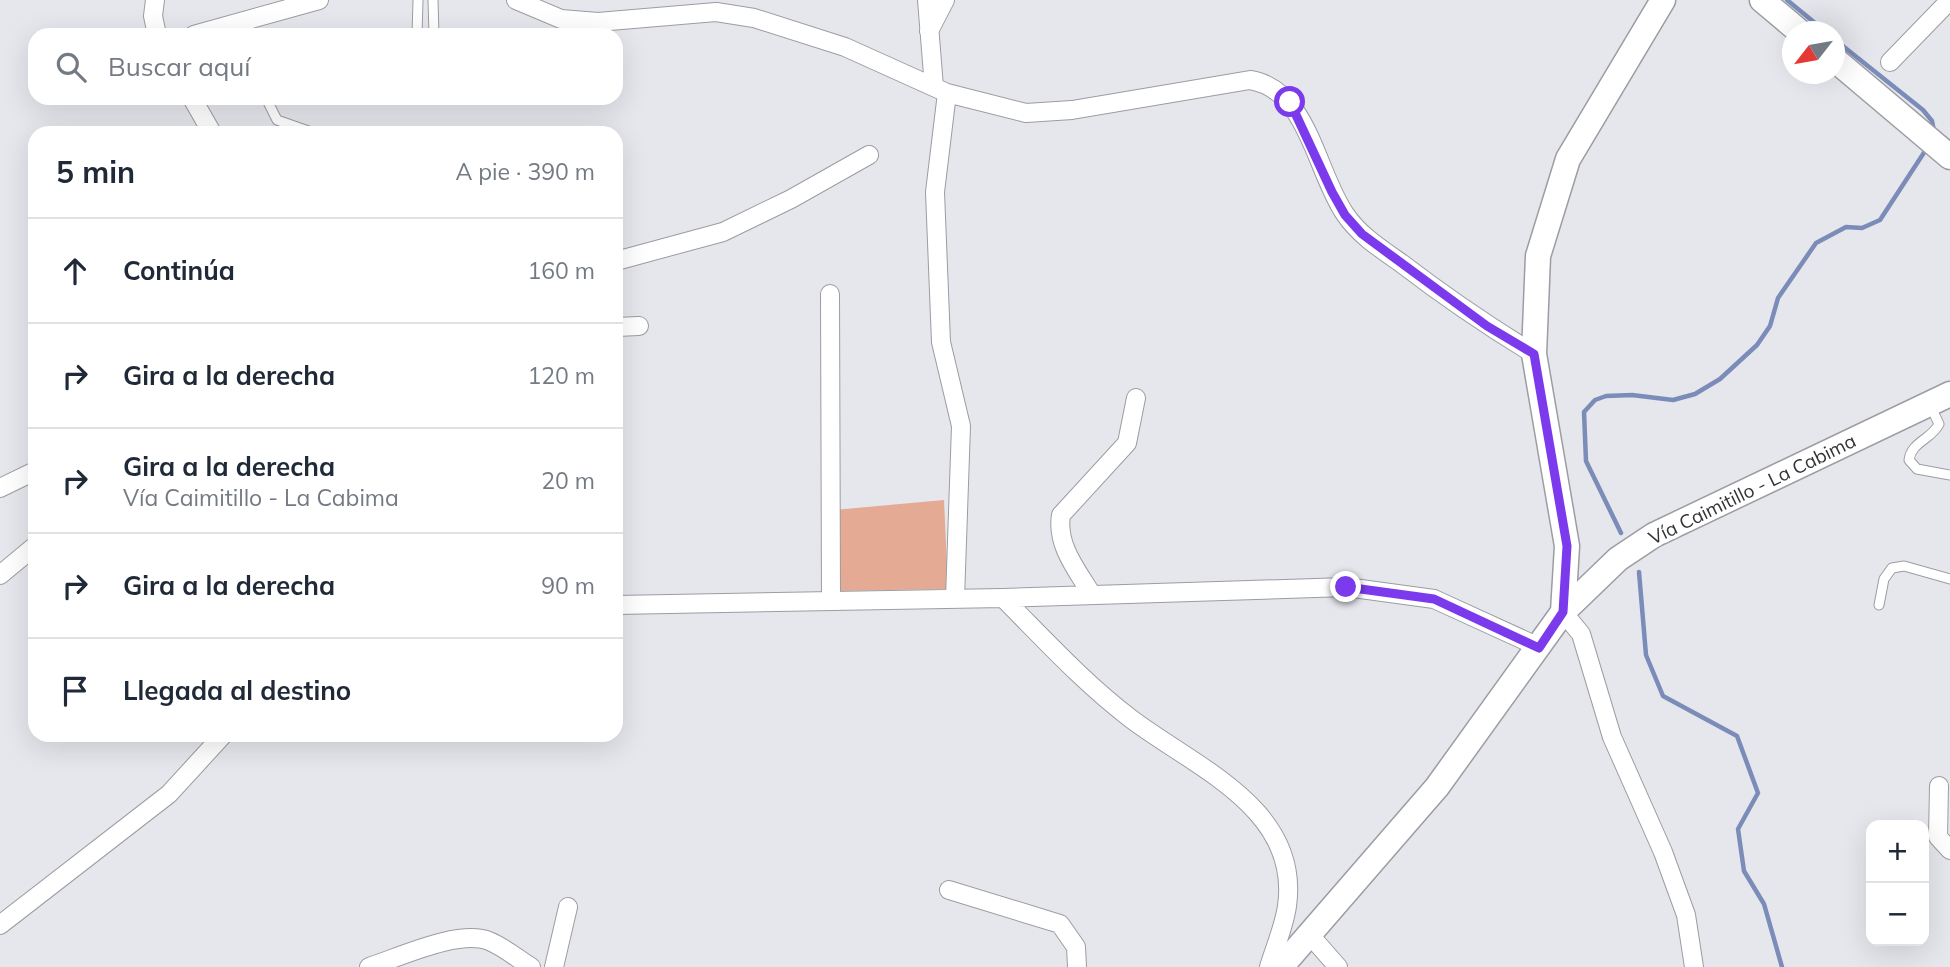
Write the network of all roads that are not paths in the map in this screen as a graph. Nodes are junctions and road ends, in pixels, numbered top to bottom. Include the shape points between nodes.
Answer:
1 (155, 0) edge
2 (319, 0) edge
3 (418, 0) edge
4 (433, 0) edge
5 (516, 0) edge
6 (927, 0) edge
7 (944, 0) edge
8 (1663, 0) edge
9 (1762, 0) edge
10 (1950, 0) edge
11 (543, 6) edge
12 (661, 8) edge
13 (1787, 21) edge
14 (156, 28) edge
15 (240, 28) edge
16 (417, 28) edge
17 (434, 28) edge
18 (929, 30) junction
19 (1890, 62) dead end
20 (1845, 68) edge
21 (940, 90) junction
22 (196, 105) edge
23 (270, 105) edge
24 (208, 126) edge
25 (294, 126) edge
26 (869, 155) dead end
27 (1950, 157) edge
28 (623, 259) edge
29 (830, 294) dead end
30 (639, 326) dead end
31 (623, 327) edge
32 (1534, 354) junction
33 (1136, 398) dead end
34 (1939, 399) edge
35 (28, 474) edge
36 (1950, 475) edge
37 (0, 488) edge
38 (1567, 546) junction
39 (28, 552) edge
40 (1613, 564) junction
41 (0, 575) edge
42 (1950, 579) edge
43 (1092, 595) junction
44 (1003, 598) junction
45 (955, 599) junction
46 (831, 600) junction
47 (623, 605) edge
48 (1879, 605) dead end
49 (1563, 612) junction
50 (1539, 648) junction
51 (217, 742) edge
52 (1939, 786) dead end
53 (1950, 850) edge
54 (949, 890) dead end
55 (568, 906) dead end
56 (0, 925) edge
57 (1309, 934) junction
58 (369, 967) edge
59 (531, 967) edge
60 (554, 967) edge
61 (1077, 967) edge
62 (1269, 967) edge
63 (1281, 967) edge
64 (1338, 967) edge
65 (1694, 967) edge

1 - 14 street
2 - 15 street
3 - 16 lane
4 - 17 lane
5 - 11 street
6 - 18 street
7 - 18 street
8 - 32 street via 1568,159 1538,256
9 - 13 street
10 - 19 street
11 - 12 street via 561,19 598,22
12 - 21 street via 754,18 845,47
18 - 21 street
20 - 27 street
21 - 32 street via 1026,113 1072,110 1250,80 1266,83 1290,102 1332,192 1362,234 1487,326
21 - 45 street via 935,192 941,342 961,426
22 - 24 street
23 - 25 lane via 277,120
26 - 28 street via 723,232
29 - 46 street
30 - 31 street
32 - 38 street
33 - 43 street via 1127,443 1061,515 1063,546
34 - 36 lane via 1936,432 1916,445 1909,460 1917,469
34 - 40 street, Vía Caimitillo - La Cabima via 1654,534
35 - 37 street
38 - 40 street via 1580,558
38 - 49 street
39 - 41 street
40 - 49 street, Vía Caimitillo - La Cabima
42 - 48 lane via 1904,566 1892,568 1884,579
43 - 44 street
43 - 50 street via 1346,587 1398,593 1434,599
44 - 45 street
44 - 62 street via 1130,718 1250,801 1272,833 1287,871 1287,905
45 - 46 street
46 - 47 street
49 - 50 street, Vía Caimitillo - La Cabima
49 - 65 street via 1581,634 1612,737 1681,902
50 - 57 street, Vía Caimitillo - La Cabima via 1437,787
51 - 56 street via 169,794
52 - 53 street via 1938,837
54 - 61 street via 1060,925 1076,947
55 - 60 street
57 - 63 street, Vía Caimitillo - La Cabima
57 - 64 street
58 - 59 street via 475,937

